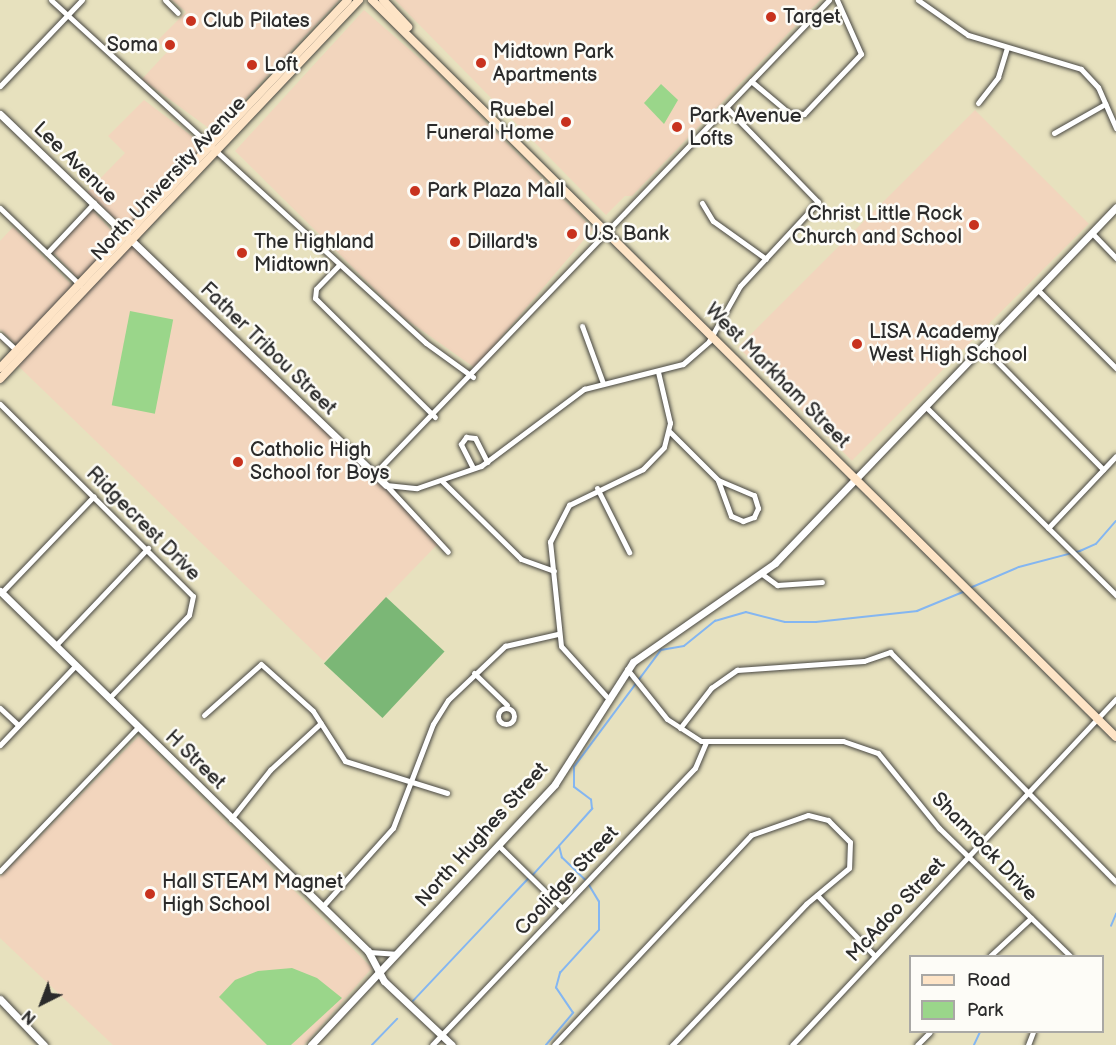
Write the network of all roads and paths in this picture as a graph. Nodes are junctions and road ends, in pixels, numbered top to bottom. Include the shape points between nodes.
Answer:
1 (51, 0) edge
2 (82, 0) edge
3 (165, 0) edge
4 (348, 0) edge
5 (359, 0) edge
6 (372, 0) edge
7 (382, 0) edge
8 (389, 0) edge
9 (830, 0) edge
10 (837, 0) edge
11 (918, 0) edge
12 (178, 14) dead end
13 (66, 16) junction
14 (398, 17) junction
15 (415, 40) junction
16 (1007, 47) junction
17 (751, 81) junction
18 (0, 86) edge
19 (978, 103) dead end
20 (1105, 104) junction
21 (726, 107) junction
22 (0, 114) edge
23 (1116, 128) edge
24 (1054, 133) dead end
25 (216, 146) junction
26 (94, 203) junction
27 (702, 203) dead end
28 (1116, 207) edge
29 (0, 208) edge
30 (606, 230) junction
31 (1092, 233) junction
32 (130, 239) junction
33 (47, 253) junction
34 (1116, 258) edge
35 (766, 259) junction
36 (339, 265) junction
37 (80, 285) junction
38 (1037, 289) junction
39 (582, 326) dead end
40 (0, 335) edge
41 (713, 336) junction
42 (982, 346) junction
43 (16, 351) junction
44 (0, 368) edge
45 (1116, 368) edge
46 (658, 372) junction
47 (473, 377) junction
48 (0, 379) edge
49 (603, 383) junction
50 (0, 404) edge
51 (925, 406) junction
52 (435, 417) junction
53 (670, 432) junction
54 (1116, 456) edge
55 (487, 462) junction
56 (473, 468) junction
57 (1103, 469) junction
58 (372, 473) junction
59 (856, 478) junction
60 (718, 480) junction
61 (442, 481) junction
62 (386, 485) junction
63 (597, 488) junction
64 (94, 496) junction
65 (1048, 528) junction
66 (148, 549) junction
67 (448, 552) dead end
68 (629, 552) dead end
69 (554, 571) junction
70 (762, 574) junction
71 (822, 582) dead end
72 (1114, 590) edge
73 (1, 592) edge
74 (558, 634) junction
75 (56, 645) junction
76 (76, 665) junction
77 (627, 669) junction
78 (474, 673) junction
79 (606, 696) junction
80 (109, 698) junction
81 (1116, 699) edge
82 (507, 705) dead end
83 (0, 708) edge
84 (204, 715) dead end
85 (1097, 718) junction
86 (321, 723) junction
87 (18, 725) junction
88 (138, 727) junction
89 (680, 728) junction
90 (1116, 738) edge
91 (706, 742) junction
92 (0, 745) edge
93 (412, 783) junction
94 (1026, 792) junction
95 (447, 793) dead end
96 (231, 819) junction
97 (499, 846) junction
98 (969, 855) junction
99 (0, 871) edge
100 (1116, 882) edge
101 (817, 895) junction
102 (322, 907) junction
103 (562, 908) junction
104 (1031, 918) junction
105 (368, 951) junction
106 (397, 954) junction
107 (874, 955) junction
108 (992, 955) edge
109 (1068, 955) edge
110 (379, 973) junction
111 (0, 999) edge
112 (929, 1033) edge
113 (441, 1035) junction
114 (44, 1045) edge
115 (311, 1045) edge
116 (432, 1045) edge
117 (452, 1045) edge
118 (554, 1045) edge
119 (672, 1045) edge
120 (792, 1045) edge
121 (917, 1045) edge

1 - 13 street
2 - 13 street
3 - 12 street
4 - 25 main road, North University Avenue
5 - 25 main road, North University Avenue
6 - 15 main road, West Markham Street
7 - 14 main road, West Markham Street
8 - 14 main road
9 - 17 street
10 - 17 street via 861,54 804,114 789,113
11 - 16 street via 959,31
13 - 18 street
13 - 25 street via 170,113
14 - 15 main road, West Markham Street
15 - 30 main road, West Markham Street
16 - 19 street via 998,77
16 - 20 street via 1081,69 1093,79
17 - 21 street
20 - 23 street
20 - 24 street
21 - 30 street
21 - 35 street via 818,200
22 - 26 street, Lee Avenue
25 - 32 main road, North University Avenue
25 - 36 street
26 - 32 street, Lee Avenue
26 - 33 street
27 - 35 street via 713,221
28 - 31 street, North Hughes Street
29 - 33 street
30 - 41 main road, West Markham Street
30 - 47 street
31 - 34 street
31 - 38 street, North Hughes Street
32 - 37 main road, North University Avenue
32 - 48 main road, North University Avenue
32 - 58 street, Father Tribou Street
33 - 37 street
35 - 41 street via 735,292
36 - 47 street via 426,343
36 - 52 street via 314,291
37 - 43 main road, North University Avenue
38 - 42 street, North Hughes Street
38 - 45 street
39 - 49 street
40 - 43 street
41 - 46 street via 683,364
41 - 59 main road, West Markham Street
42 - 51 street, North Hughes Street
42 - 57 street
43 - 44 main road, North University Avenue
46 - 49 street
46 - 53 street
47 - 52 street
49 - 55 street via 576,393
50 - 64 street, Ridgecrest Drive
51 - 59 street, North Hughes Street
51 - 65 street
52 - 58 street via 381,472
53 - 60 street
53 - 63 street via 649,465
54 - 57 street
55 - 56 street
55 - 56 street via 478,443 469,436 461,444
56 - 61 street
57 - 65 street
58 - 62 street, Father Tribou Street
59 - 70 street, North Hughes Street
59 - 85 main road, West Markham Street
60 - 60 street via 731,516 743,521 754,517 758,508 754,495
61 - 62 street via 410,489
61 - 69 street via 521,559
62 - 67 street
63 - 68 street
63 - 69 street via 575,499 558,518 550,542
64 - 66 street, Ridgecrest Drive
64 - 73 street
65 - 72 street
66 - 75 street
66 - 80 street, Ridgecrest Drive via 189,588 194,606
69 - 74 street
70 - 71 street via 777,585
70 - 77 street, North Hughes Street via 658,640
73 - 75 street, H Street
74 - 78 street via 510,643
74 - 79 street via 567,657
75 - 76 street, H Street
76 - 80 street, H Street
76 - 87 street
77 - 79 street, North Hughes Street
77 - 89 street, Shamrock Drive
78 - 82 street
78 - 93 street via 437,717
79 - 97 street, North Hughes Street via 555,784
80 - 88 street, H Street
81 - 85 street, McAdoo Street
83 - 87 street
84 - 86 street via 261,664
85 - 90 main road, West Markham Street
85 - 94 street, McAdoo Street
86 - 93 street via 345,761
86 - 96 street via 276,763
87 - 92 street
88 - 96 street, H Street
88 - 99 street
89 - 91 street, Shamrock Drive
89 - 94 street via 711,688 737,670 864,661 886,652 896,655 968,726
91 - 98 street, Shamrock Drive via 833,741 870,749 892,765 939,828
91 - 103 street, Coolidge Street via 702,760
93 - 95 street
93 - 102 street via 393,828
94 - 98 street, McAdoo Street
94 - 100 street
96 - 102 street, H Street
97 - 103 street
97 - 106 street, North Hughes Street
98 - 104 street, Shamrock Drive
98 - 107 street, McAdoo Street
101 - 107 street
101 - 118 street via 852,862 851,845 839,829 813,815 755,833
101 - 119 street
102 - 105 street, H Street
103 - 113 street, Coolidge Street
104 - 108 street
104 - 109 street, Shamrock Drive
105 - 106 street
105 - 110 street, H Street
106 - 110 street, North Hughes Street
107 - 120 street, McAdoo Street
110 - 113 street, H Street
110 - 115 street, North Hughes Street
111 - 114 street
112 - 121 street
113 - 116 street, Coolidge Street
113 - 117 street, H Street

